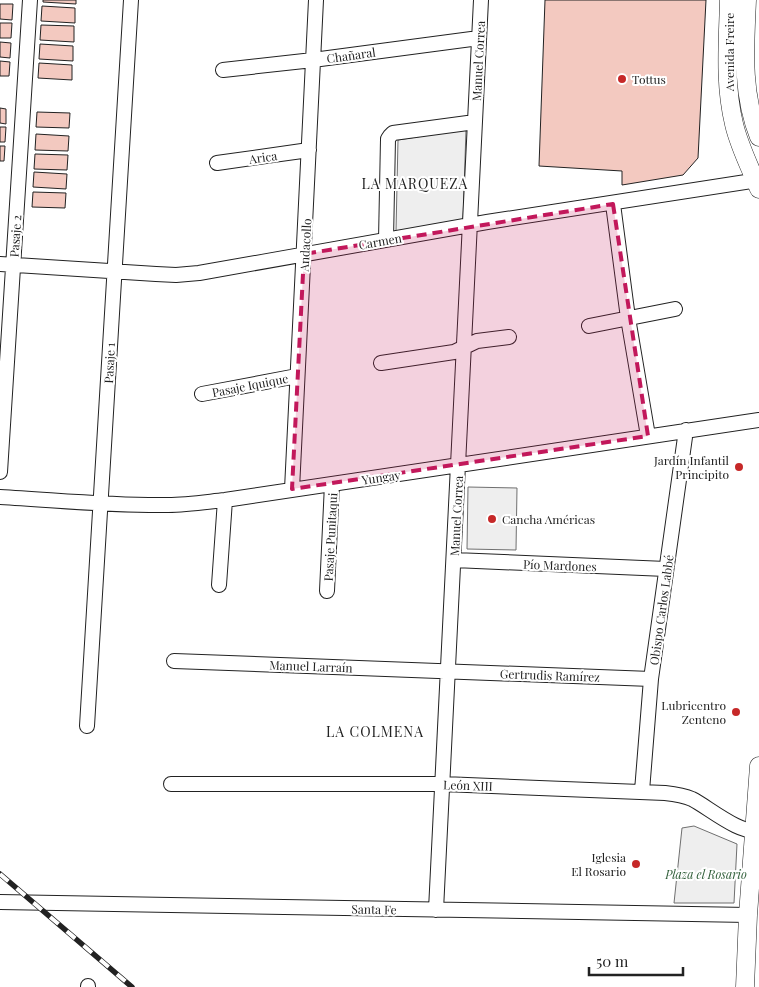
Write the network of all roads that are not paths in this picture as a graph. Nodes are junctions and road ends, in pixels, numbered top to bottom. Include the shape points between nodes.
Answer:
1 (30, 0) edge
2 (131, 0) edge
3 (316, 0) edge
4 (481, 0) edge
5 (730, 0) edge
6 (747, 0) edge
7 (479, 38) junction
8 (313, 60) junction
9 (223, 70) dead end
10 (475, 122) junction
11 (759, 137) edge
12 (309, 150) junction
13 (217, 163) dead end
14 (758, 183) edge
15 (613, 204) junction
16 (470, 225) junction
17 (386, 240) junction
18 (304, 254) junction
19 (6, 264) edge
20 (114, 272) junction
21 (675, 309) dead end
22 (628, 318) junction
23 (589, 326) dead end
24 (509, 337) dead end
25 (465, 346) junction
26 (381, 363) dead end
27 (297, 376) junction
28 (202, 394) dead end
29 (759, 420) edge
30 (686, 430) junction
31 (648, 436) junction
32 (459, 465) junction
33 (0, 472) edge
34 (332, 484) junction
35 (292, 489) junction
36 (0, 497) edge
37 (225, 500) junction
38 (101, 502) junction
39 (454, 560) junction
40 (666, 569) junction
41 (218, 585) dead end
42 (327, 591) dead end
43 (174, 661) dead end
44 (448, 671) junction
45 (651, 680) junction
46 (86, 726) dead end
47 (759, 766) edge
48 (171, 784) dead end
49 (443, 784) junction
50 (642, 792) junction
51 (757, 830) edge
52 (0, 902) edge
53 (436, 910) junction
54 (748, 915) junction
55 (759, 930) edge
56 (745, 987) edge

1 - 19 street, Pasaje 2
2 - 20 street, Pasaje 1
3 - 8 street, Andacollo
4 - 7 street, Manuel Correa
5 - 14 main road, Avenida Freire via 727,69 730,104 740,142
6 - 11 main road, Avenida Freire via 744,65 752,116
7 - 8 street, Chañaral
7 - 10 street, Manuel Correa
8 - 9 street, Chañaral
8 - 12 street, Andacollo
10 - 16 street, Manuel Correa
10 - 17 street via 390,136
12 - 13 street, Arica
12 - 18 street, Andacollo
14 - 15 street, Carmen
15 - 16 street, Carmen
15 - 22 street
16 - 17 street, Carmen
16 - 25 street, Manuel Correa
17 - 18 street, Carmen
18 - 20 street, Carmen via 176,275
18 - 27 street, Andacollo
19 - 20 street, Carmen
19 - 33 street, Pasaje 2
20 - 38 street, Pasaje 1
21 - 22 street
22 - 23 street
22 - 31 street
24 - 25 street
25 - 26 street via 454,352
25 - 32 street, Manuel Correa
27 - 28 street, Pasaje Iquique
27 - 35 street, Andacollo
29 - 30 street, Yungay
30 - 31 street, Yungay
30 - 40 street, Obispo Carlos Labbé
31 - 32 street, Yungay
32 - 34 street, Yungay
32 - 39 street, Manuel Correa
34 - 35 street, Yungay
34 - 42 street, Pasaje Punitaqui
35 - 37 street, Yungay
36 - 38 street, Yungay
37 - 38 street, Yungay via 168,505
37 - 41 street
38 - 46 street, Pasaje 1
39 - 40 street, Pío Mardones
39 - 44 street, Manuel Correa
40 - 45 street, Obispo Carlos Labbé
43 - 44 street, Manuel Larraín
44 - 45 street, Gertrudis Ramírez
44 - 49 street, Manuel Correa
45 - 50 street, Obispo Carlos Labbé
47 - 51 main road
48 - 49 street, León XIII
49 - 50 street, León XIII
49 - 53 street, Manuel Correa
50 - 51 street, León XIII via 684,796 738,826
51 - 54 main road
52 - 53 street, Santa Fe
53 - 54 street, Santa Fe
54 - 55 main road
54 - 56 main road

